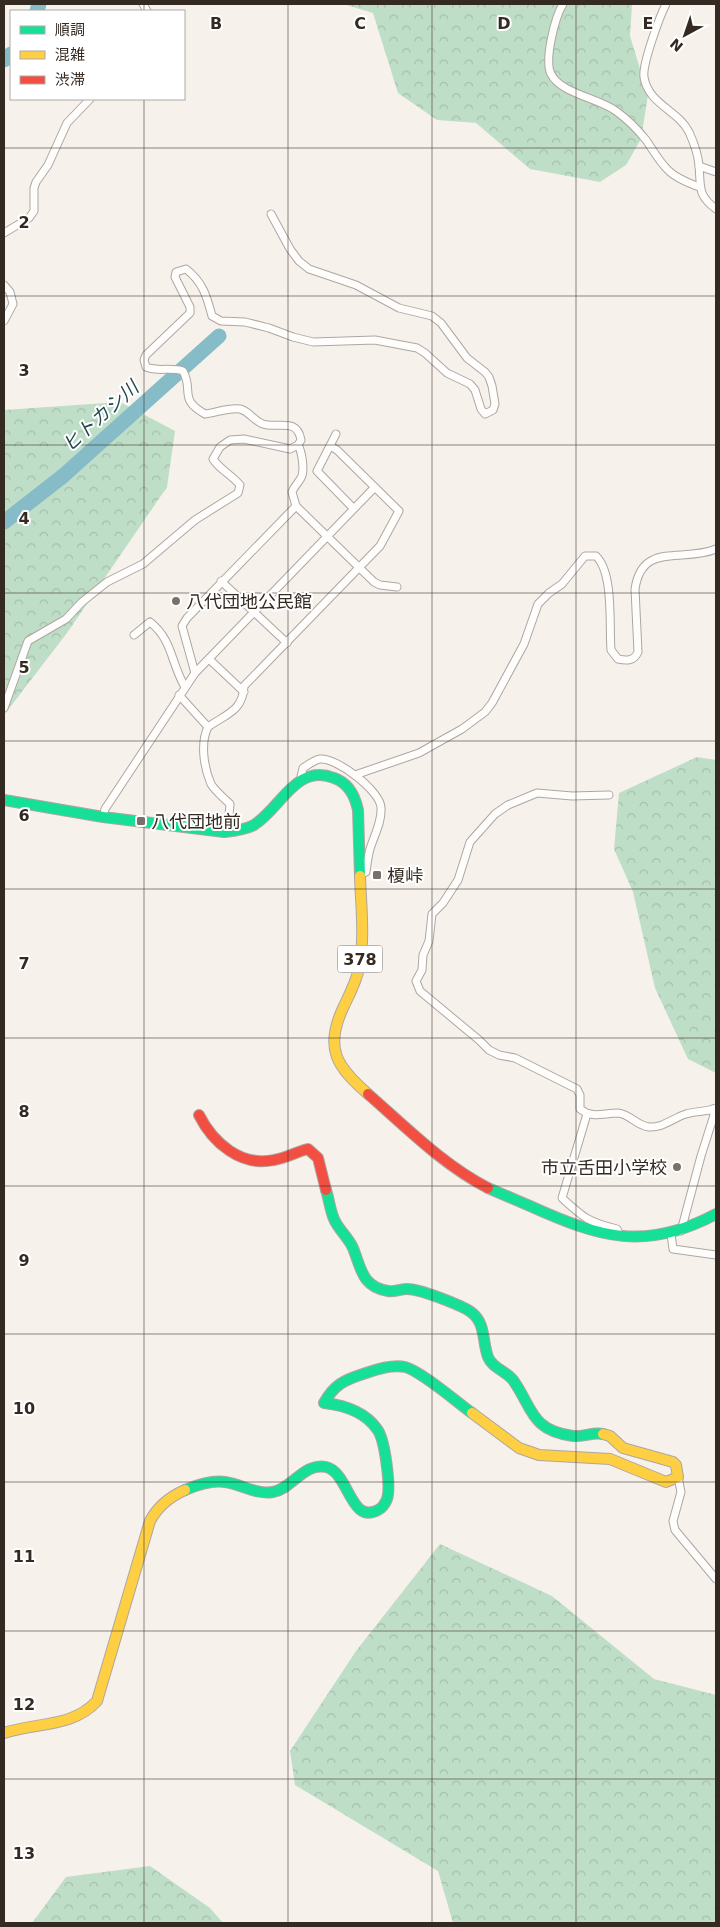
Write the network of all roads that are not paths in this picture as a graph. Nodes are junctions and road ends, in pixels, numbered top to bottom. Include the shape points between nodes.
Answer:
1 (563, 4) edge
2 (666, 4) edge
3 (89, 100) edge
4 (699, 166) junction
5 (716, 172) edge
6 (699, 187) junction
7 (716, 209) edge
8 (271, 214) dead end
9 (4, 233) edge
10 (4, 285) edge
11 (4, 321) edge
12 (336, 434) dead end
13 (298, 445) junction
14 (330, 446) junction
15 (374, 488) junction
16 (296, 506) junction
17 (353, 508) junction
18 (327, 536) junction
19 (716, 549) edge
20 (360, 568) junction
21 (221, 581) junction
22 (397, 587) dead end
23 (254, 613) junction
24 (134, 635) dead end
25 (286, 643) junction
26 (209, 659) junction
27 (195, 673) junction
28 (185, 687) junction
29 (244, 692) junction
30 (179, 695) junction
31 (4, 708) edge
32 (208, 727) junction
33 (355, 776) junction
34 (300, 781) junction
35 (608, 795) dead end
36 (4, 800) edge
37 (103, 816) junction
38 (224, 832) junction
39 (359, 875) junction
40 (715, 1109) edge
41 (587, 1114) junction
42 (199, 1115) dead end
43 (716, 1214) edge
44 (681, 1231) junction
45 (671, 1234) junction
46 (620, 1236) junction
47 (716, 1255) edge
48 (678, 1477) junction
49 (716, 1578) edge
50 (4, 1733) edge

1 - 6 street via 548,61 553,78 564,87 615,111 644,138 669,171
2 - 4 street via 644,64 645,83 656,100 688,130
3 - 9 street via 67,123 48,165 36,182 34,211 29,218
4 - 5 street
4 - 6 street
6 - 7 street via 702,195
8 - 13 street via 290,249 309,269 356,285 399,308 432,316 441,323 467,358 485,372 492,386 495,404 493,410 485,414 470,384 447,373 425,353 406,345 374,340 313,342 245,322 215,319 205,290 194,275 186,269 176,272 175,277 190,313 146,356 146,367 183,371 188,400 195,409 205,414 241,409 262,424 288,425 300,433
10 - 11 street via 13,304
12 - 14 street
13 - 16 street via 303,471 292,492
13 - 31 street via 290,449 244,439 230,440 220,447 212,459 234,477 240,485 238,493 195,520 143,564 106,582 66,619 28,641
14 - 15 street
14 - 17 street via 317,471
15 - 17 street
15 - 20 street via 399,511 380,546
16 - 18 street
16 - 21 street
17 - 18 street
18 - 20 street
18 - 23 street
19 - 33 street via 694,555 652,558 642,567 635,589 638,652 635,658 624,660 618,659 611,650 604,566 596,556 585,556 562,584 538,604 524,644 485,712 419,753
20 - 22 street via 374,582
20 - 25 street
21 - 23 street
21 - 27 street via 182,626
23 - 25 street
23 - 26 street
24 - 28 street via 150,622 160,630
25 - 29 street via 244,686
26 - 27 street
26 - 29 street
27 - 28 street
28 - 30 street
29 - 32 street via 238,706
30 - 32 street
30 - 37 street
32 - 38 street via 204,735 204,750 210,780 230,804
33 - 34 street via 329,760 318,759 302,768
33 - 39 street via 374,793 382,806 366,872
34 - 38 main road, 378 via 253,826
34 - 39 main road, 378 via 314,774 331,775 347,785 355,796
35 - 41 street via 537,793 495,814 470,842 458,880 432,914 430,941 416,980 420,992 489,1050 515,1058 577,1089 580,1109
36 - 37 main road, 378
37 - 38 main road, 378
39 - 46 main road, 378 via 360,964 334,1033 338,1062 349,1076 464,1174 569,1223
40 - 41 street via 699,1110 651,1127 619,1113
40 - 44 street
41 - 46 street via 562,1198 585,1219 617,1229
42 - 48 main road via 216,1141 234,1154 252,1161 269,1162 308,1149 314,1152 322,1170 334,1220 352,1246 362,1275 373,1286 389,1291 423,1291 477,1317 488,1357 512,1378 535,1419 543,1426 574,1436 610,1436 623,1448 673,1462
43 - 44 main road, 378
44 - 45 main road, 378
45 - 46 main road, 378
45 - 47 street via 673,1249
48 - 49 street via 681,1492 673,1521 675,1530
48 - 50 main road via 666,1482 610,1459 528,1452 510,1443 411,1370 387,1367 370,1372 334,1388 324,1403 350,1410 377,1428 383,1443 389,1490 384,1506 371,1513 356,1508 345,1482 325,1466 308,1470 275,1492 224,1481 185,1490 165,1501 150,1521 97,1701 87,1712 71,1720

